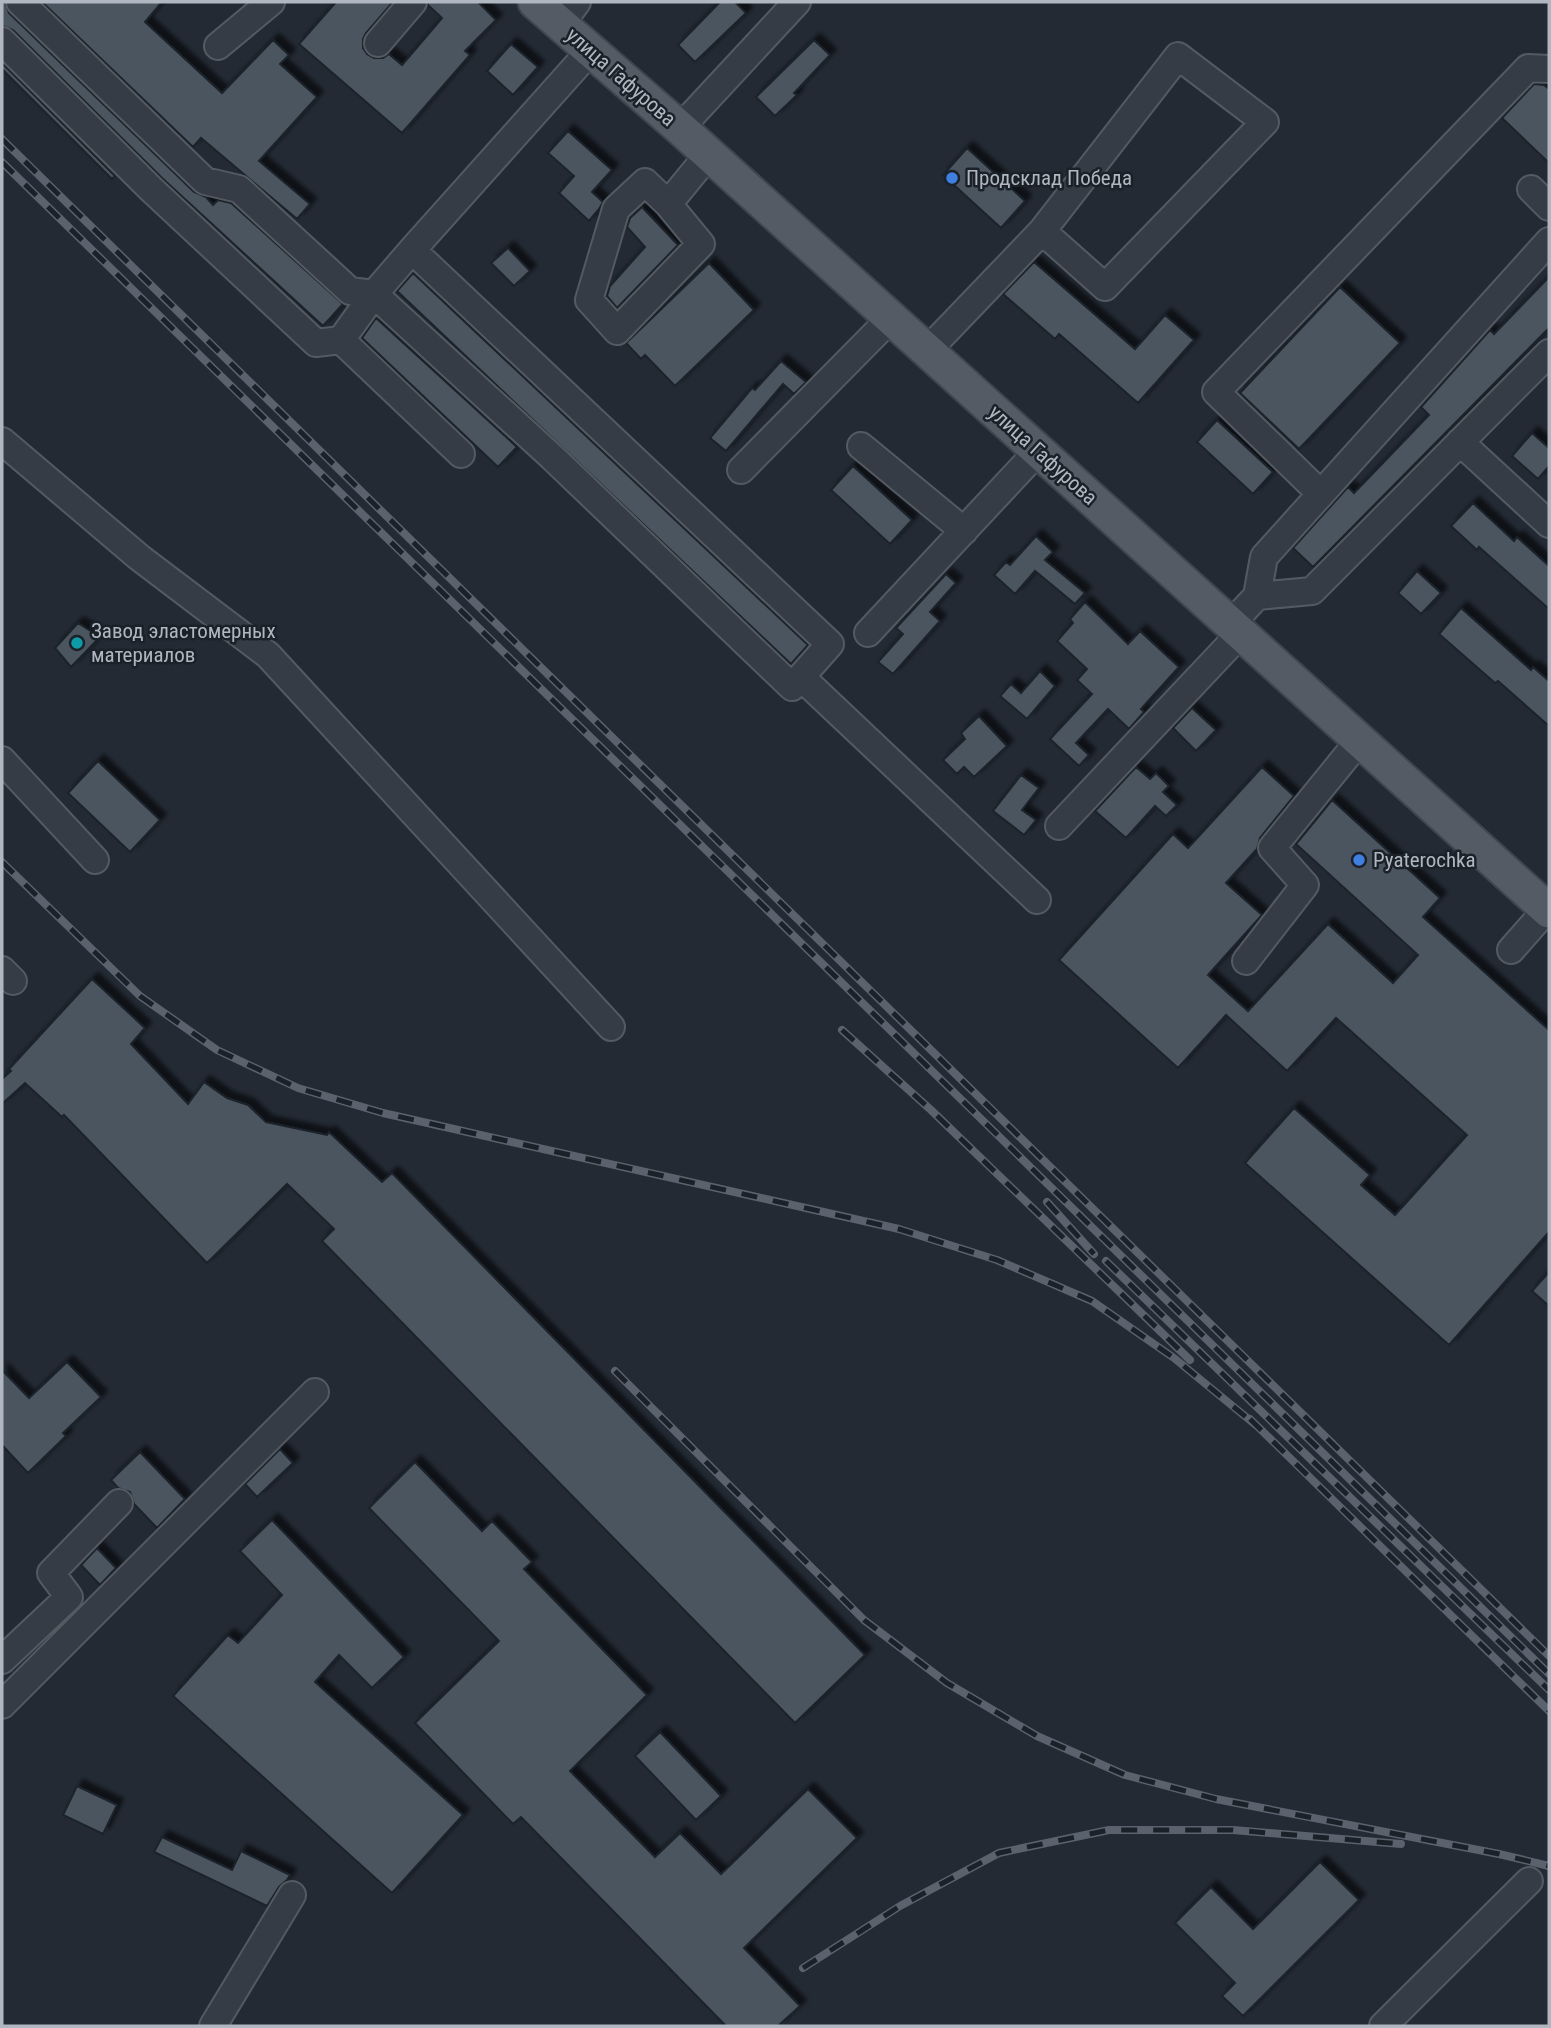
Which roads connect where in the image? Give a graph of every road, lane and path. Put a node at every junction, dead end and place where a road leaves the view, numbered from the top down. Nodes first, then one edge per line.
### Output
1 (20, 2) edge
2 (271, 2) edge
3 (413, 2) edge
4 (535, 2) edge
5 (797, 2) edge
6 (568, 13) edge
7 (2, 41) edge
8 (378, 43) dead end
9 (218, 46) dead end
10 (590, 51) junction
11 (1549, 69) edge
12 (680, 128) junction
13 (709, 154) junction
14 (668, 204) junction
15 (1042, 231) junction
16 (1549, 242) edge
17 (412, 250) junction
18 (374, 294) junction
19 (891, 318) junction
20 (341, 340) junction
21 (927, 351) junction
22 (1549, 353) edge
23 (2, 441) edge
24 (1460, 442) junction
25 (861, 446) dead end
26 (1038, 451) junction
27 (461, 454) dead end
28 (741, 470) dead end
29 (1321, 494) junction
30 (1549, 524) edge
31 (964, 531) junction
32 (1257, 596) junction
33 (1235, 629) junction
34 (868, 633) dead end
35 (802, 677) junction
36 (1359, 741) junction
37 (2, 760) edge
38 (1059, 827) dead end
39 (95, 860) dead end
40 (1037, 900) dead end
41 (1548, 910) edge
42 (1511, 950) dead end
43 (1246, 961) dead end
44 (611, 1027) dead end
45 (315, 1392) dead end
46 (118, 1503) dead end
47 (2, 1660) edge
48 (2, 1705) edge
49 (1529, 1881) dead end
50 (292, 1895) dead end
51 (213, 2026) edge
52 (1384, 2026) edge

1 - 18 street
2 - 9 street
3 - 8 street
4 - 6 main road, улица Гафурова
5 - 12 street
6 - 10 main road, улица Гафурова
7 - 20 street
10 - 12 main road, улица Гафурова
10 - 17 street
11 - 29 street
12 - 13 main road, улица Гафурова
13 - 14 street
13 - 19 main road, улица Гафурова
14 - 14 street
15 - 15 street
15 - 21 street
16 - 29 street
17 - 18 street
17 - 35 street
18 - 20 street
18 - 35 street
19 - 21 main road, улица Гафурова
19 - 28 street
20 - 27 street
21 - 26 main road, улица Гафурова
22 - 24 street
23 - 44 street
24 - 30 street
24 - 32 street
25 - 31 street
26 - 31 street
26 - 33 main road, улица Гафурова
29 - 32 street
31 - 34 street
32 - 33 street
33 - 36 main road, улица Гафурова
33 - 38 street
35 - 40 street
36 - 41 main road, улица Гафурова
36 - 43 street
37 - 39 street
41 - 42 street
45 - 48 street
46 - 47 street
49 - 52 street
50 - 51 street

